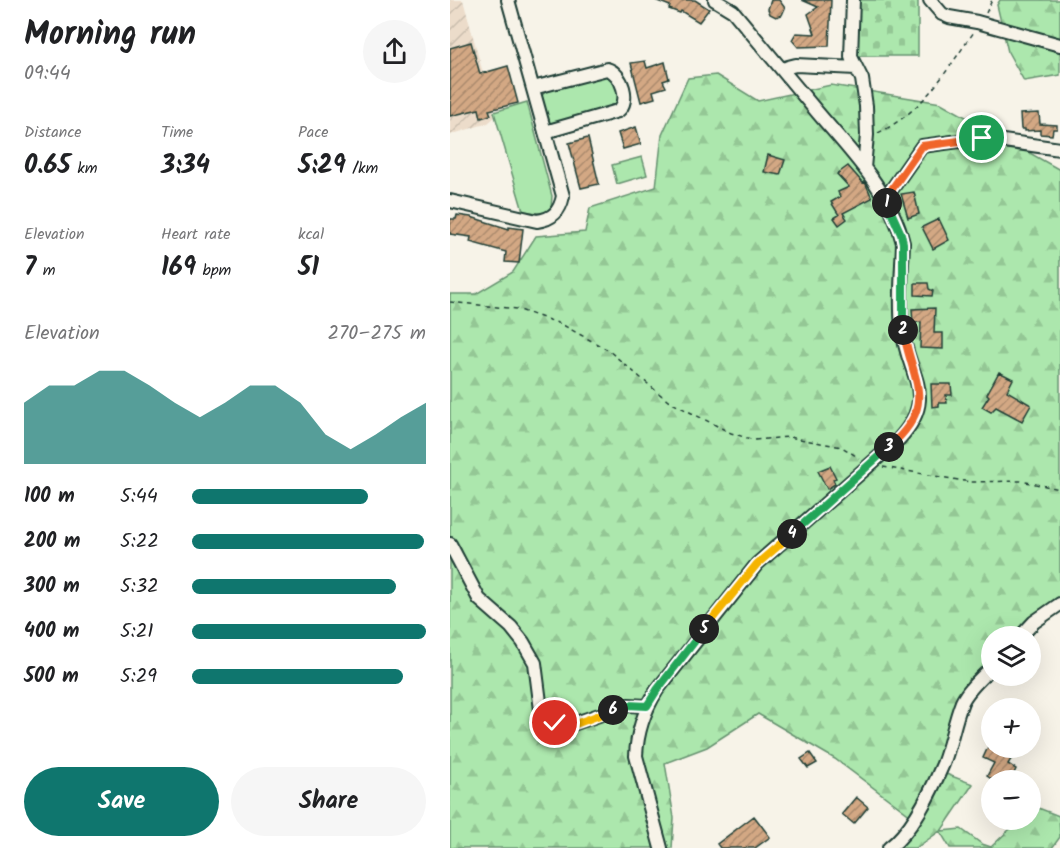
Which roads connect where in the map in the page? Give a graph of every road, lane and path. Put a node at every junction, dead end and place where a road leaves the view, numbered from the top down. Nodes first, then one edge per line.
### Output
1 (508, 0) edge
2 (716, 0) edge
3 (853, 0) edge
4 (930, 0) edge
5 (992, 0) edge
6 (980, 23) junction
7 (1060, 45) edge
8 (856, 68) junction
9 (783, 71) junction
10 (533, 88) junction
11 (545, 132) junction
12 (867, 135) junction
13 (1060, 149) edge
14 (864, 168) junction
15 (885, 199) junction
16 (450, 201) edge
17 (450, 302) edge
18 (871, 463) junction
19 (1060, 489) edge
20 (450, 544) edge
21 (1060, 604) edge
22 (1030, 626) edge
23 (981, 678) edge
24 (647, 706) junction
25 (660, 848) edge
26 (889, 848) edge

1 - 10 street
2 - 9 street
3 - 8 street
4 - 6 street
5 - 6 path
6 - 7 street
6 - 12 path
8 - 9 street
8 - 12 street
9 - 14 street
10 - 11 street
10 - 11 street
11 - 16 street
12 - 14 street
13 - 15 street
14 - 15 street
15 - 18 street
17 - 18 path
18 - 19 path
18 - 24 street
20 - 24 street
21 - 22 street
23 - 26 street
24 - 25 street

